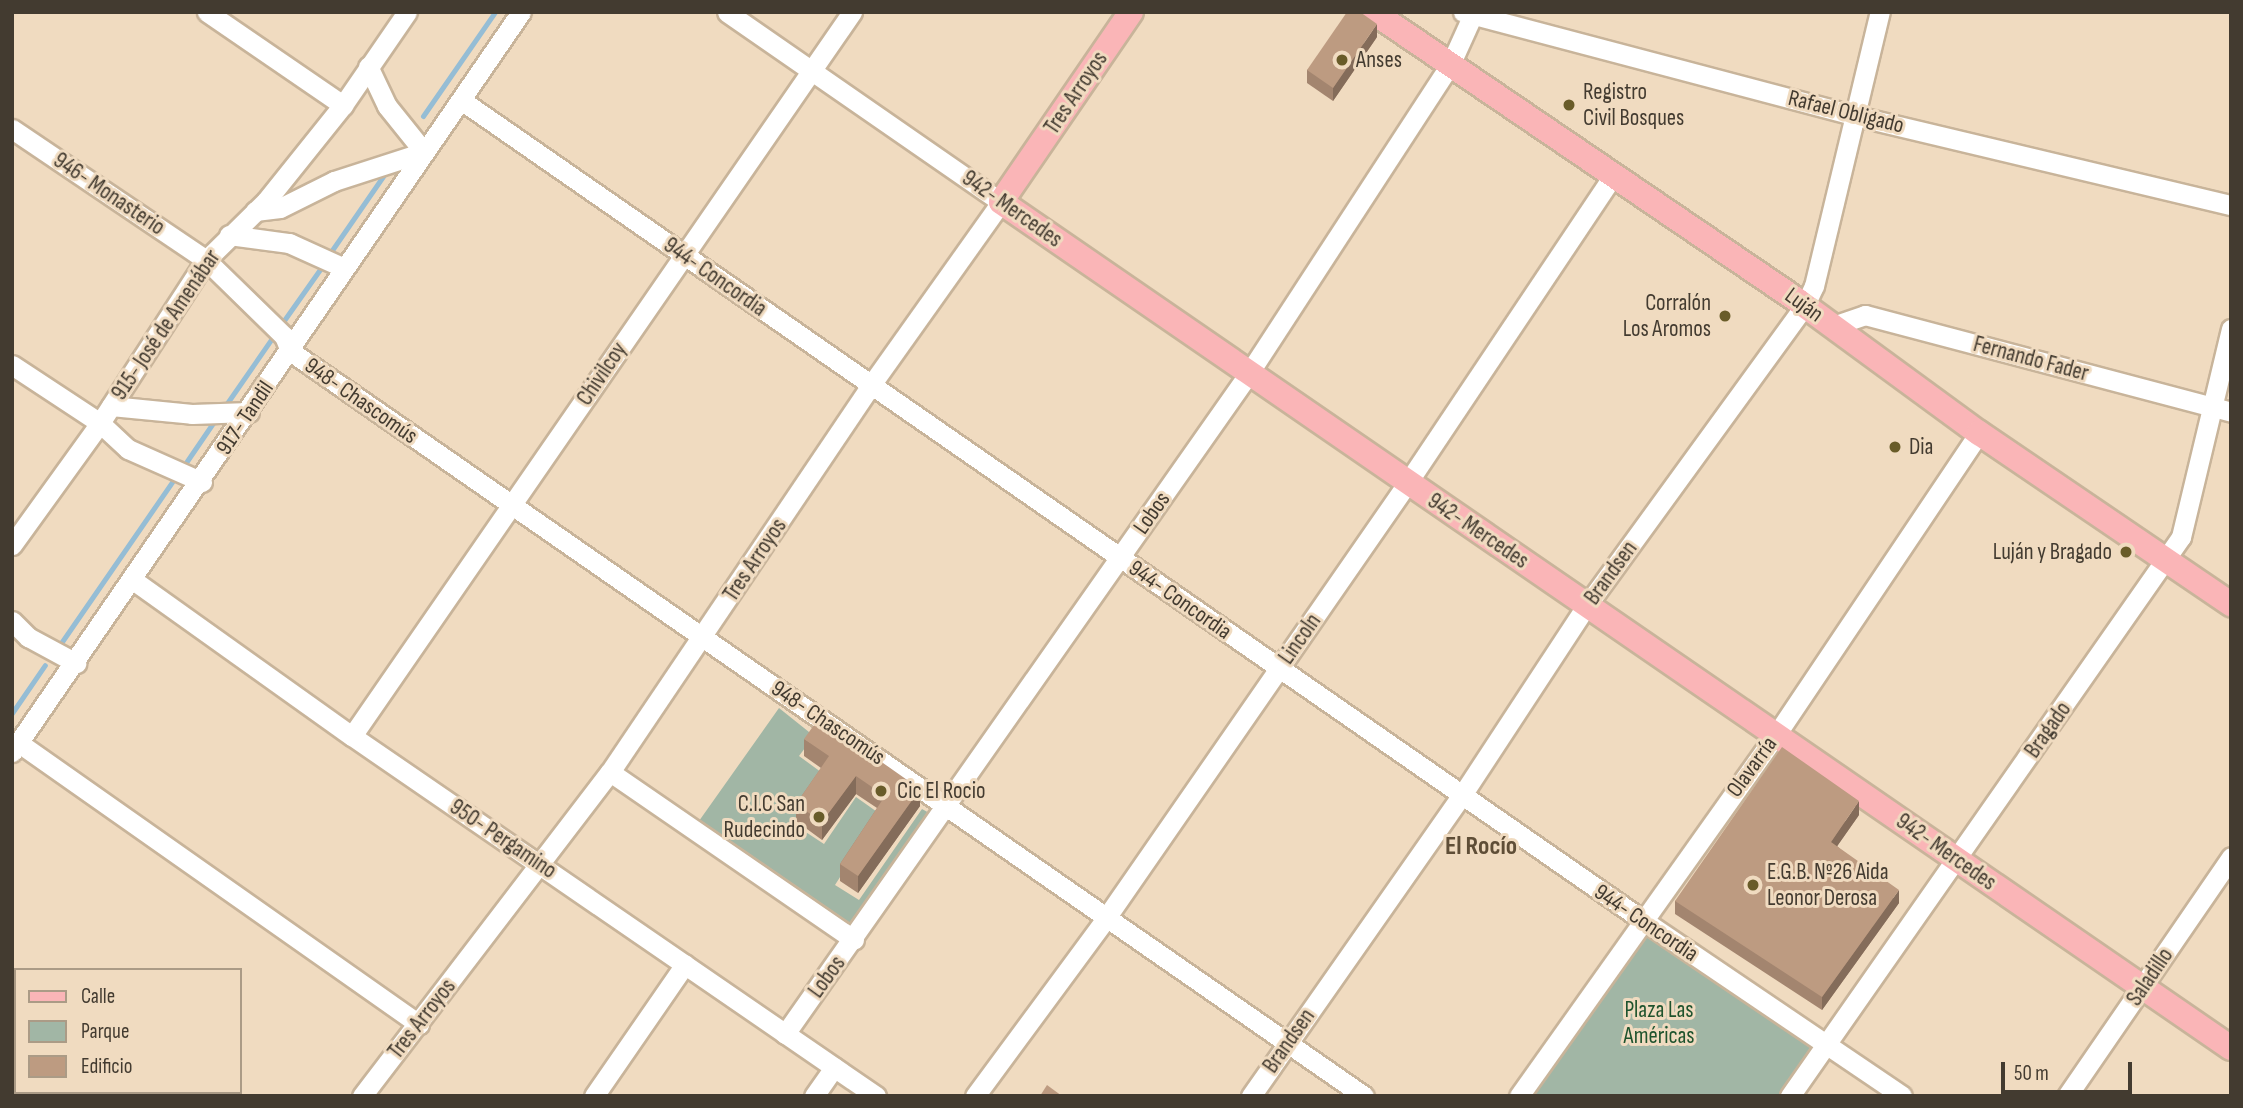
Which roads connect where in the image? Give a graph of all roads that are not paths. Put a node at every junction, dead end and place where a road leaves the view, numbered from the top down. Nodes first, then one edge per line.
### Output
1 (207, 12) edge
2 (407, 12) edge
3 (521, 12) edge
4 (727, 12) edge
5 (852, 12) edge
6 (1130, 12) edge
7 (1373, 12) edge
8 (1880, 12) edge
9 (1470, 13) edge
10 (1451, 63) junction
11 (368, 66) junction
12 (812, 71) junction
13 (461, 100) junction
14 (343, 105) junction
15 (1852, 115) junction
16 (12, 129) edge
17 (424, 152) junction
18 (1614, 174) junction
19 (1001, 202) junction
20 (2231, 205) edge
21 (255, 211) junction
22 (229, 235) junction
23 (682, 254) junction
24 (206, 260) junction
25 (331, 262) junction
26 (1805, 305) junction
27 (1833, 326) junction
28 (2231, 329) edge
29 (290, 351) junction
30 (12, 365) edge
31 (1249, 373) junction
32 (871, 385) junction
33 (111, 406) junction
34 (2221, 410) edge
35 (248, 412) junction
36 (100, 423) junction
37 (1979, 433) junction
38 (202, 482) junction
39 (1408, 482) junction
40 (512, 507) junction
41 (12, 545) edge
42 (1120, 558) junction
43 (2166, 560) junction
44 (133, 580) junction
45 (2231, 604) edge
46 (1587, 605) junction
47 (12, 621) edge
48 (703, 638) junction
49 (76, 663) junction
50 (1279, 668) junction
51 (1776, 735) junction
52 (352, 736) junction
53 (15, 748) edge
54 (610, 772) junction
55 (1462, 795) junction
56 (949, 805) junction
57 (2231, 856) edge
58 (1957, 860) junction
59 (541, 865) junction
60 (1106, 918) junction
61 (1641, 919) junction
62 (854, 940) junction
63 (685, 964) junction
64 (2143, 987) junction
65 (419, 1024) junction
66 (785, 1034) junction
67 (1288, 1043) junction
68 (1825, 1043) junction
69 (2231, 1048) edge
70 (834, 1067) junction
71 (362, 1096) edge
72 (594, 1096) edge
73 (814, 1096) edge
74 (876, 1096) edge
75 (975, 1096) edge
76 (1251, 1096) edge
77 (1364, 1096) edge
78 (1519, 1096) edge
79 (1790, 1096) edge
80 (1902, 1096) edge
81 (2067, 1096) edge

1 - 14 street
2 - 11 street, 915- José de Amenábar
3 - 13 street, 917- Tandil
4 - 12 street, 942- Mercedes
5 - 12 street, Chivilcoy
6 - 19 main road, Tres Arroyos
7 - 10 main road, Luján
8 - 15 street, Brandsen
9 - 10 street, Lobos
9 - 15 street, Rafael Obligado
10 - 18 main road, Luján
10 - 31 street, Lobos
11 - 14 street, 915- José de Amenábar
11 - 17 street
12 - 19 street, 942- Mercedes
12 - 23 street, Chivilcoy
13 - 17 street, 917- Tandil
13 - 23 street, 944- Concordia
14 - 21 street, 915- José de Amenábar
15 - 20 street, Rafael Obligado
15 - 26 street, Brandsen
16 - 24 street, 946- Monasterio
17 - 21 street
17 - 25 street, 917- Tandil
18 - 26 main road, Luján
18 - 39 street, Lincoln
19 - 31 main road, 942- Mercedes
19 - 32 street, Tres Arroyos
21 - 22 street, 915- José de Amenábar
22 - 24 street, 915- José de Amenábar
22 - 25 street
23 - 32 street, 944- Concordia
23 - 40 street, Chivilcoy
24 - 29 street, 946- Monasterio
24 - 33 street, 915- José de Amenábar
25 - 29 street, 917- Tandil
26 - 27 main road, Luján
26 - 46 street, Brandsen
27 - 34 street, Fernando Fader
27 - 37 main road, Luján
28 - 34 street, Bragado
29 - 35 street, 917- Tandil
29 - 40 street, 948- Chascomús
30 - 36 street
31 - 39 main road, 942- Mercedes
31 - 42 street, Lobos
32 - 42 street, 944- Concordia
32 - 48 street, Tres Arroyos
33 - 35 street
33 - 36 street, 915- José de Amenábar
34 - 43 street, Bragado
35 - 38 street, 917- Tandil
36 - 38 street
36 - 41 street, 915- José de Amenábar
37 - 43 main road, Luján
37 - 51 street, Olavarría
38 - 44 street, 917- Tandil
39 - 46 main road, 942- Mercedes
39 - 50 street, Lincoln
40 - 48 street, 948- Chascomús
40 - 52 street, Chivilcoy
42 - 50 street, 944- Concordia
42 - 56 street, Lobos
43 - 45 main road, Luján
43 - 58 street, Bragado
44 - 49 street, 917- Tandil
44 - 52 street, 950- Pergamino
46 - 51 main road, 942- Mercedes
46 - 55 street, Brandsen
47 - 49 street
48 - 54 street, Tres Arroyos
48 - 56 street, 948- Chascomús
49 - 53 street, 917- Tandil
50 - 55 street, 944- Concordia
50 - 60 street, Lincoln
51 - 58 main road, 942- Mercedes
51 - 61 street, Olavarría
52 - 59 street, 950- Pergamino
53 - 65 street
54 - 59 street, Tres Arroyos
54 - 62 street
55 - 61 street, 944- Concordia
55 - 67 street, Brandsen
56 - 60 street, 948- Chascomús
56 - 62 street, Lobos
57 - 64 street, Saladillo
58 - 64 main road, 942- Mercedes
58 - 68 street, Bragado
59 - 63 street, 950- Pergamino
59 - 65 street, Tres Arroyos
60 - 67 street, 948- Chascomús
60 - 75 street, Lincoln
61 - 68 street, 944- Concordia
61 - 78 street, Olavarría
62 - 66 street, Lobos
63 - 66 street, 950- Pergamino
63 - 72 street
64 - 69 main road, 942- Mercedes
64 - 81 street, Saladillo
65 - 71 street, Tres Arroyos
66 - 70 street, 950- Pergamino
67 - 76 street, Brandsen
67 - 77 street, 948- Chascomús
68 - 79 street, Bragado
68 - 80 street, 944- Concordia
70 - 73 street
70 - 74 street, 950- Pergamino

